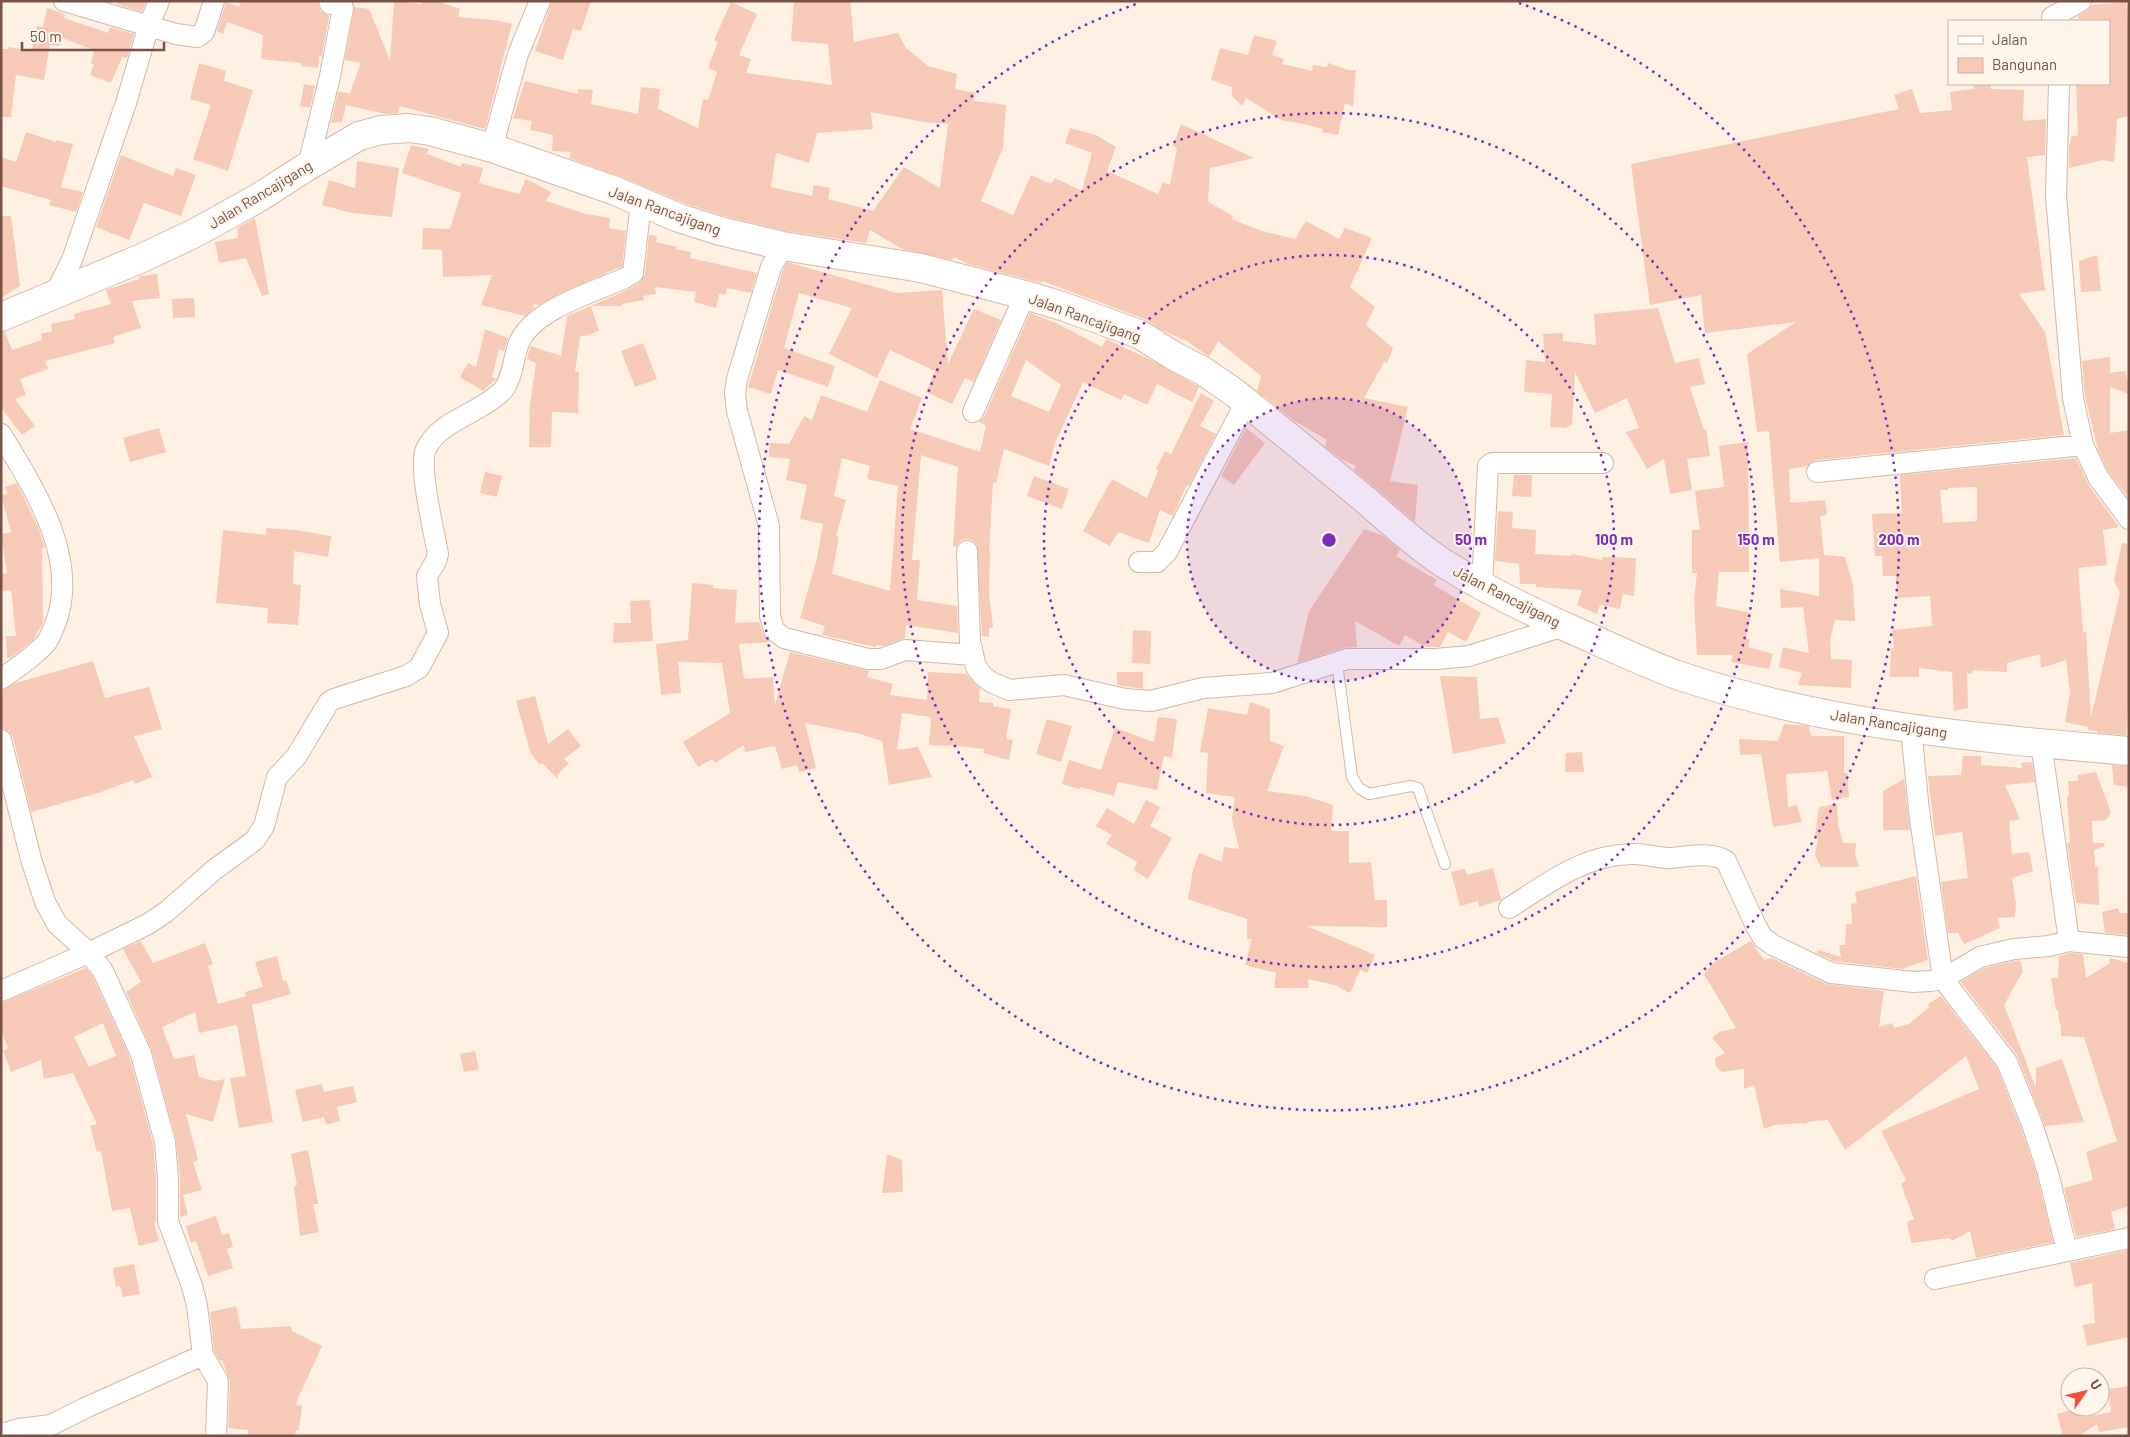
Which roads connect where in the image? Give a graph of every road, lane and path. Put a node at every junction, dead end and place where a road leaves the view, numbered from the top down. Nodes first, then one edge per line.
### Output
1 (64, 1) edge
2 (159, 1) edge
3 (214, 1) edge
4 (328, 1) edge
5 (540, 1) edge
6 (2081, 1) edge
7 (2048, 12) edge
8 (149, 25) junction
9 (2059, 85) edge
10 (492, 148) junction
11 (308, 166) junction
12 (641, 202) junction
13 (783, 246) junction
14 (55, 294) junction
15 (1025, 295) junction
16 (1, 317) edge
17 (1246, 402) junction
18 (973, 412) dead end
19 (1, 434) edge
20 (2084, 445) junction
21 (1603, 463) dead end
22 (1816, 472) dead end
23 (2129, 519) edge
24 (967, 551) dead end
25 (1139, 562) dead end
26 (1482, 587) junction
27 (1564, 626) junction
28 (973, 655) junction
29 (1337, 662) junction
30 (1, 679) edge
31 (1911, 728) junction
32 (1, 740) edge
33 (2041, 743) junction
34 (2129, 751) edge
35 (1445, 864) dead end
36 (1509, 908) dead end
37 (2069, 941) junction
38 (2129, 947) edge
39 (89, 953) junction
40 (1943, 979) junction
41 (1, 991) edge
42 (2129, 1238) edge
43 (2067, 1251) junction
44 (1935, 1279) dead end
45 (203, 1355) junction
46 (1, 1434) edge
47 (216, 1436) edge

1 - 8 street
2 - 8 street
3 - 8 street
4 - 11 street
5 - 10 street
6 - 7 street
8 - 14 street
9 - 20 street
10 - 11 main road, Jalan Rancajigang
10 - 12 main road, Jalan Rancajigang
11 - 14 main road, Jalan Rancajigang
12 - 13 main road, Jalan Rancajigang
12 - 39 street
13 - 15 main road, Jalan Rancajigang
13 - 28 street
14 - 16 main road, Jalan Rancajigang
15 - 17 main road, Jalan Rancajigang
15 - 18 street
17 - 25 street
17 - 26 main road, Jalan Rancajigang
19 - 30 street
20 - 22 street
20 - 23 street
21 - 26 street
24 - 28 street
26 - 27 main road, Jalan Rancajigang
27 - 29 street
27 - 31 main road, Jalan Rancajigang
28 - 29 street
29 - 35 lane
31 - 33 main road, Jalan Rancajigang
31 - 40 street
32 - 39 street
33 - 34 main road, Jalan Rancajigang
33 - 37 street
36 - 40 street
37 - 38 street
37 - 40 street
39 - 41 street
39 - 45 street
40 - 43 street
42 - 43 street
43 - 44 street
45 - 46 street
45 - 47 street

